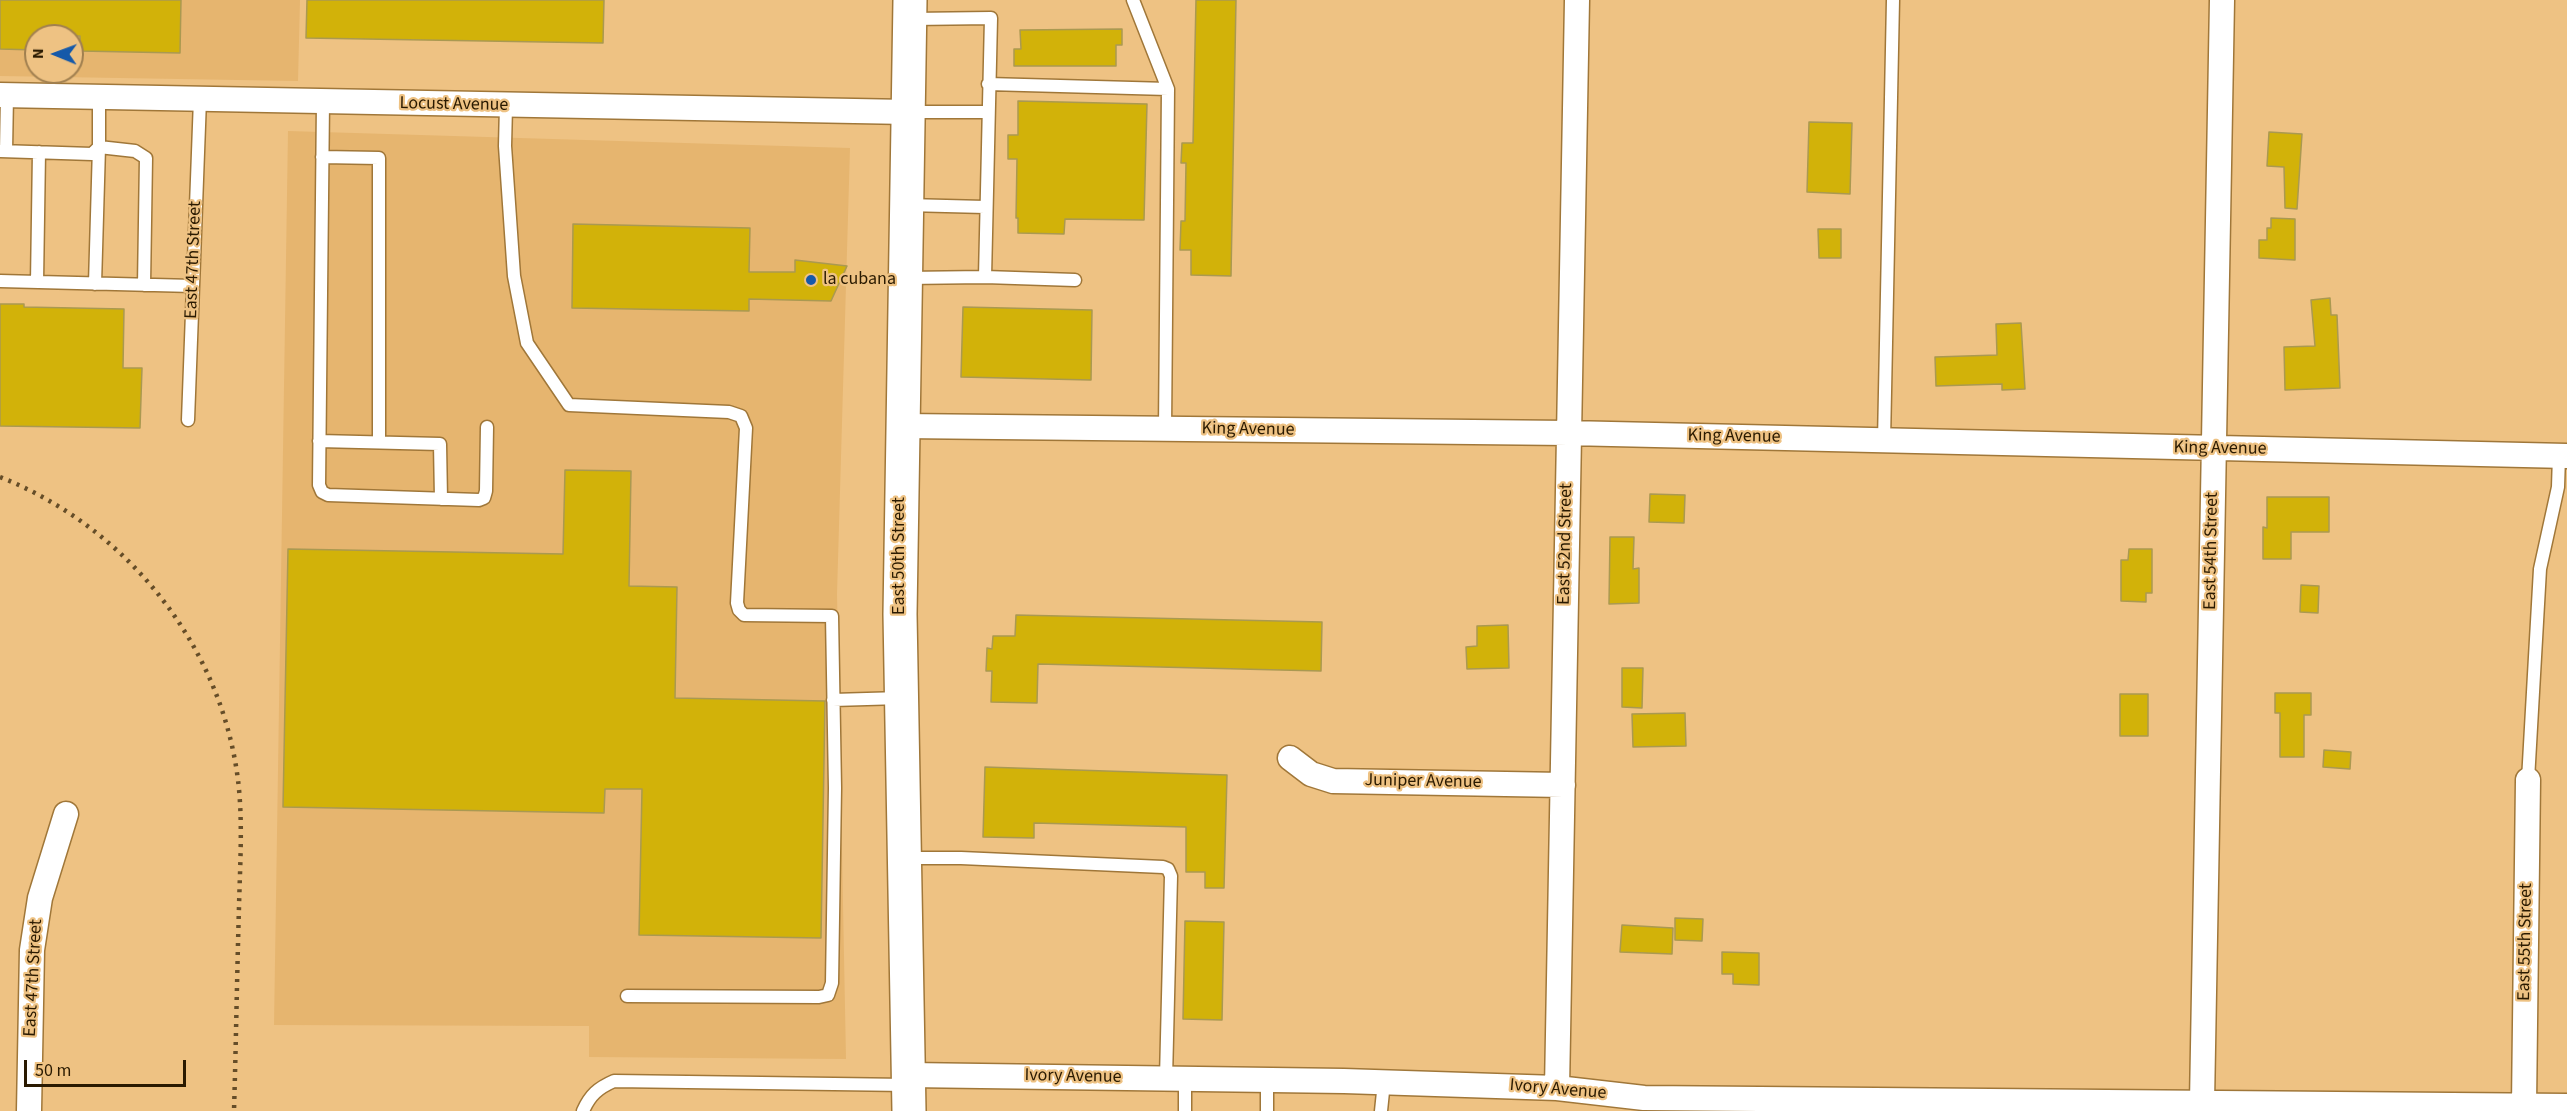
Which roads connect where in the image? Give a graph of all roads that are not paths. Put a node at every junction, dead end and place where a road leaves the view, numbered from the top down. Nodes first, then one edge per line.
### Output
1 (1133, 0) edge
2 (1576, 0) edge
3 (1893, 0) edge
4 (2222, 0) edge
5 (910, 9) edge
6 (988, 84) junction
7 (1168, 89) junction
8 (4, 95) edge
9 (99, 97) junction
10 (200, 99) junction
11 (323, 102) junction
12 (506, 106) junction
13 (908, 112) junction
14 (987, 112) junction
15 (99, 147) junction
16 (3, 151) edge
17 (39, 152) junction
18 (322, 158) junction
19 (906, 206) junction
20 (985, 207) junction
21 (985, 277) junction
22 (904, 278) junction
23 (1076, 280) dead end
24 (0, 281) edge
25 (37, 282) junction
26 (95, 284) junction
27 (144, 285) junction
28 (193, 286) junction
29 (188, 420) dead end
30 (902, 426) junction
31 (487, 427) dead end
32 (1165, 429) junction
33 (1568, 433) junction
34 (319, 441) junction
35 (1884, 441) junction
36 (379, 442) junction
37 (2214, 448) junction
38 (2563, 456) edge
39 (441, 499) junction
40 (902, 698) junction
41 (833, 700) junction
42 (1290, 758) dead end
43 (2528, 780) joint
44 (1563, 786) junction
45 (66, 814) dead end
46 (905, 858) junction
47 (627, 996) dead end
48 (1175, 1078) junction
49 (1267, 1079) junction
50 (1384, 1082) junction
51 (1557, 1088) junction
52 (909, 1090) edge
53 (2202, 1102) junction
54 (2524, 1104) junction
55 (2567, 1106) edge
56 (29, 1111) edge
57 (583, 1111) edge
58 (1185, 1111) edge
59 (1267, 1111) edge
60 (1381, 1111) edge

1 - 7 lane
2 - 33 street, East 52nd Street
3 - 35 lane
4 - 37 street, East 54th Street
5 - 6 lane
5 - 13 main road, East 50th Street
6 - 7 lane
6 - 14 lane
7 - 32 lane
8 - 9 street, Locust Avenue
8 - 16 lane
9 - 10 street, Locust Avenue
9 - 15 lane
10 - 11 street, Locust Avenue
10 - 28 lane, East 47th Street
11 - 12 street, Locust Avenue
11 - 18 lane
12 - 13 street, Locust Avenue
12 - 41 lane
13 - 14 lane
13 - 19 main road, East 50th Street
14 - 20 lane
15 - 17 lane
15 - 26 lane
15 - 27 lane
16 - 17 lane
17 - 25 lane
18 - 34 lane
18 - 36 lane
19 - 20 lane
19 - 22 main road, East 50th Street
20 - 21 lane
21 - 22 lane
21 - 23 lane
22 - 30 main road, East 50th Street
24 - 25 lane
25 - 26 lane
26 - 27 lane
27 - 28 lane
28 - 29 lane, East 47th Street
30 - 32 street, King Avenue
30 - 40 main road, East 50th Street
31 - 39 lane
32 - 33 street, King Avenue
33 - 35 street, King Avenue
33 - 44 street, East 52nd Street
34 - 36 lane
34 - 39 lane
35 - 37 street, King Avenue
36 - 39 lane
37 - 38 street, King Avenue
37 - 53 street, East 54th Street
38 - 43 lane
40 - 41 lane
40 - 46 main road, East 50th Street
41 - 47 lane
42 - 44 street, Juniper Avenue
43 - 54 street, East 55th Street
44 - 51 street, East 52nd Street
45 - 56 street, East 47th Street
46 - 48 lane
46 - 52 main road, East 50th Street
48 - 49 street, Ivory Avenue
48 - 52 street, Ivory Avenue
48 - 58 lane
49 - 50 street, Ivory Avenue
49 - 59 lane
50 - 51 street, Ivory Avenue
50 - 60 lane
51 - 53 street, Ivory Avenue
52 - 57 lane
53 - 54 street, Ivory Avenue
54 - 55 street, Ivory Avenue

